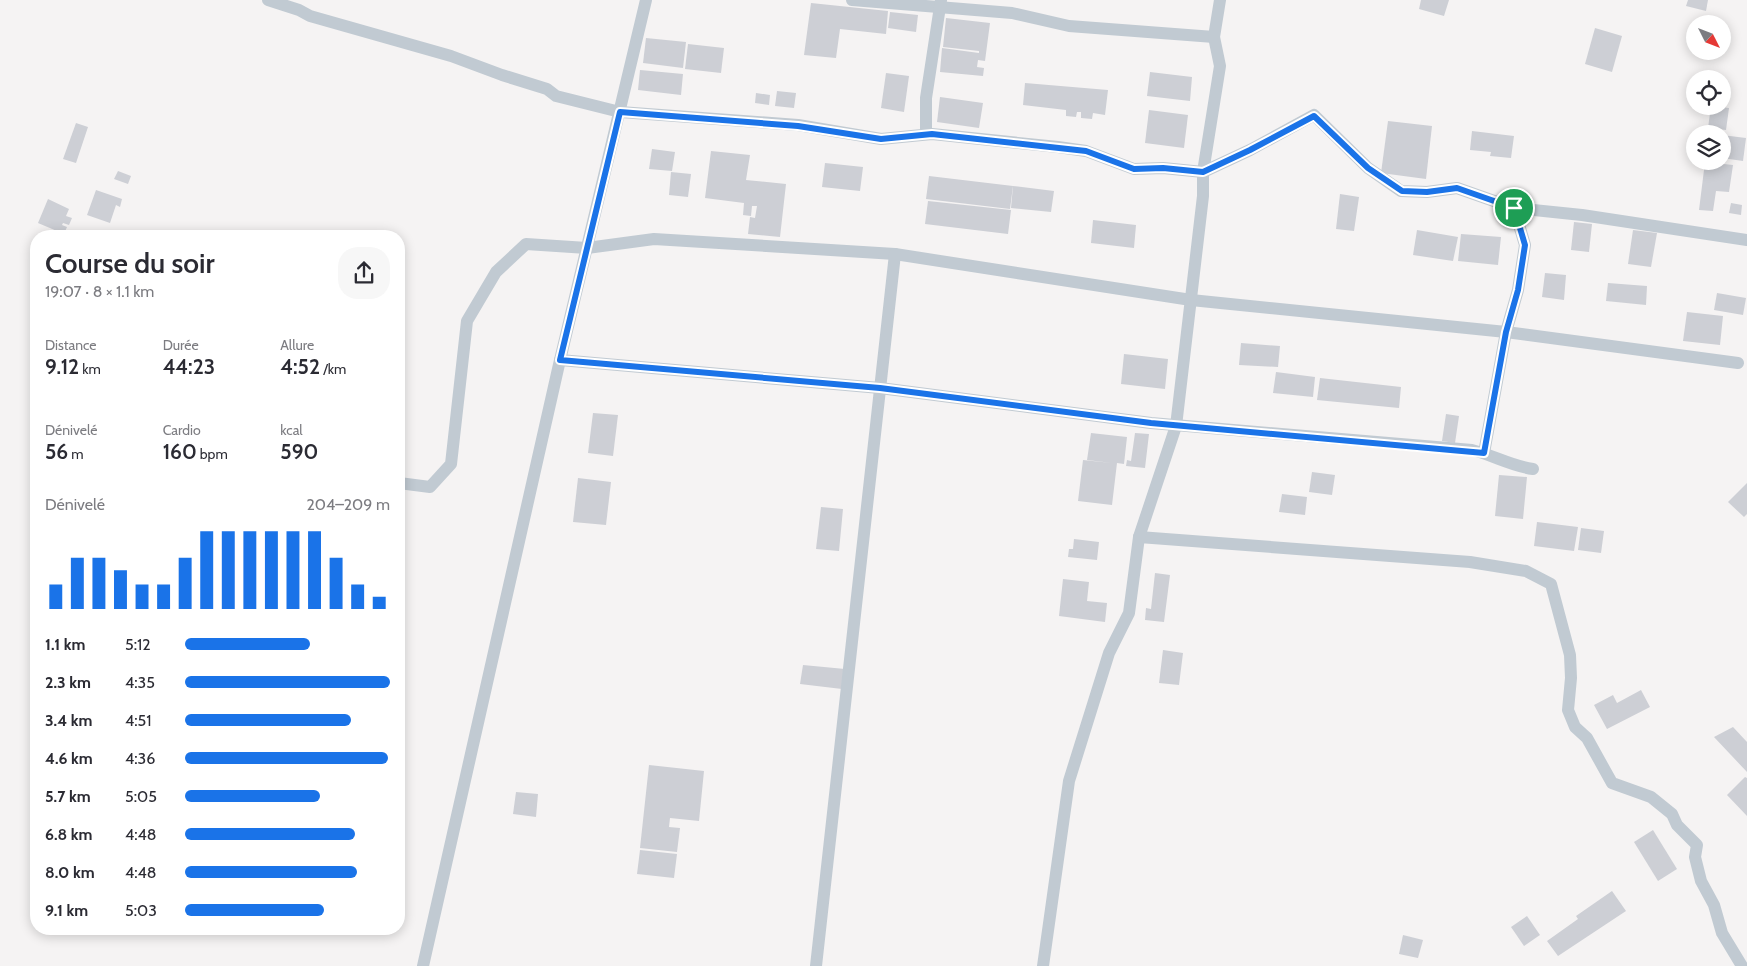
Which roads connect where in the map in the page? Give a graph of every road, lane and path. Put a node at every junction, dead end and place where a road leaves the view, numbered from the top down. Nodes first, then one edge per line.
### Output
1 (268, 0) edge
2 (646, 0) edge
3 (852, 0) edge
4 (1220, 0) edge
5 (940, 3) edge
6 (1214, 37) junction
7 (620, 112) junction
8 (926, 134) junction
9 (1203, 172) junction
10 (1514, 208) junction
11 (1747, 240) edge
12 (587, 248) junction
13 (895, 254) junction
14 (1191, 300) junction
15 (1506, 332) junction
16 (560, 360) junction
17 (1738, 363) dead end
18 (880, 388) junction
19 (1176, 426) junction
20 (1484, 453) junction
21 (1533, 469) dead end
22 (405, 484) edge
23 (1138, 537) junction
24 (423, 966) edge
25 (816, 966) edge
26 (1043, 966) edge
27 (1742, 966) edge

1 - 7 street
2 - 7 street
3 - 5 street
4 - 6 street
5 - 6 street
5 - 8 street
6 - 9 street
7 - 8 street
7 - 12 street
8 - 9 street
9 - 10 street
9 - 14 street
10 - 11 street
10 - 15 street
12 - 13 street
12 - 16 street
12 - 22 street
13 - 14 street
13 - 18 street
14 - 15 street
14 - 19 street
15 - 17 street
15 - 20 street
16 - 18 street
16 - 24 street
18 - 19 street
18 - 25 street
19 - 20 street
19 - 23 street
20 - 21 street
23 - 26 street
23 - 27 street

